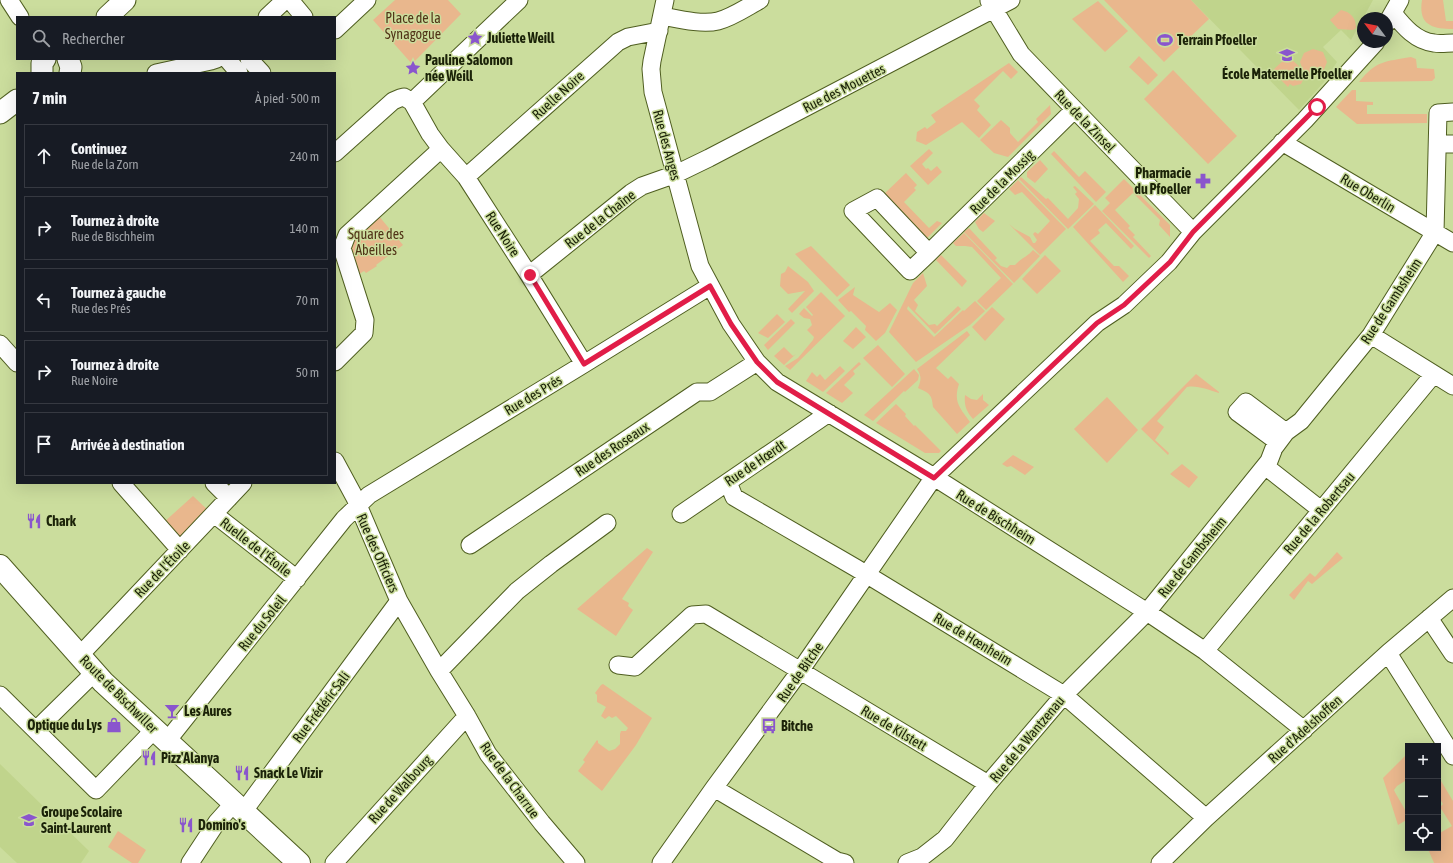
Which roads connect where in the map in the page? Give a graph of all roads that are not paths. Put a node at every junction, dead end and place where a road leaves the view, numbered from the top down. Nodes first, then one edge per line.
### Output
1 (9, 0) edge
2 (124, 0) edge
3 (285, 0) edge
4 (290, 0) edge
5 (367, 0) edge
6 (519, 0) edge
7 (665, 0) edge
8 (760, 0) edge
9 (1011, 0) edge
10 (991, 5) edge
11 (1393, 12) edge
12 (19, 16) edge
13 (108, 16) edge
14 (267, 16) edge
15 (303, 16) edge
16 (660, 24) junction
17 (336, 29) edge
18 (1453, 43) edge
19 (1371, 48) edge
20 (44, 60) edge
21 (68, 60) edge
22 (214, 60) edge
23 (228, 60) edge
24 (250, 60) edge
25 (42, 72) edge
26 (70, 72) edge
27 (161, 72) edge
28 (238, 72) edge
29 (261, 72) edge
30 (408, 100) junction
31 (16, 101) edge
32 (1074, 110) junction
33 (1453, 112) edge
34 (0, 113) edge
35 (1282, 142) junction
36 (1445, 144) edge
37 (441, 149) junction
38 (336, 151) edge
39 (676, 174) junction
40 (466, 177) junction
41 (1193, 232) junction
42 (1435, 232) junction
43 (1453, 243) edge
44 (929, 253) dead end
45 (530, 275) junction
46 (710, 286) junction
47 (1371, 335) junction
48 (0, 344) edge
49 (336, 361) edge
50 (16, 362) edge
51 (757, 362) junction
52 (584, 364) junction
53 (1433, 375) junction
54 (1453, 386) edge
55 (829, 413) junction
56 (336, 463) edge
57 (1265, 466) junction
58 (934, 478) junction
59 (728, 482) junction
60 (122, 484) edge
61 (215, 484) edge
62 (242, 484) edge
63 (229, 498) junction
64 (358, 506) junction
65 (1321, 510) junction
66 (214, 514) junction
67 (681, 514) dead end
68 (607, 523) dead end
69 (470, 545) dead end
70 (180, 550) junction
71 (0, 566) edge
72 (867, 575) junction
73 (297, 579) junction
74 (1453, 598) edge
75 (399, 601) junction
76 (1147, 612) junction
77 (1429, 618) junction
78 (423, 643) joint
79 (1204, 651) junction
80 (1388, 653) junction
81 (1453, 654) edge
82 (80, 655) junction
83 (618, 665) dead end
84 (439, 671) junction
85 (95, 672) junction
86 (800, 672) junction
87 (1064, 694) junction
88 (0, 695) edge
89 (467, 716) junction
90 (36, 730) junction
91 (1304, 730) junction
92 (161, 736) junction
93 (1453, 756) edge
94 (988, 784) junction
95 (714, 788) junction
96 (238, 808) junction
97 (1206, 818) junction
98 (190, 863) edge
99 (299, 863) edge
100 (334, 863) edge
101 (576, 863) edge
102 (661, 863) edge
103 (845, 863) edge
104 (907, 863) edge
105 (1160, 863) edge

1 - 12 street
2 - 13 street
3 - 14 street
4 - 15 street
5 - 17 street
6 - 30 street
7 - 16 street, Rue des Anges
8 - 16 street, Ruelle Noire
9 - 10 street, Rue des Mouettes
10 - 32 street, Rue de la Zinsel
10 - 39 street, Rue des Mouettes
11 - 18 street
16 - 39 street, Rue des Anges
16 - 40 street, Ruelle Noire
19 - 35 street, Rue de Bitche
20 - 25 street
21 - 26 street
22 - 27 street
23 - 28 street
24 - 29 street
30 - 37 street, Rue Noire
30 - 38 street
31 - 34 street
32 - 41 street, Rue de la Zinsel
32 - 44 street, Rue de la Mossig
33 - 36 street, Rue de Gambsheim
35 - 41 street, Rue de Bitche
35 - 42 street, Rue Oberlin
36 - 42 street, Rue de Gambsheim
37 - 40 street, Rue Noire
37 - 49 street
39 - 45 street, Rue de la Chaîne
39 - 46 street, Rue des Anges
40 - 45 street, Rue Noire
41 - 58 street, Rue de Bitche
42 - 43 street, Rue Oberlin
42 - 47 street, Rue de Gambsheim
45 - 52 street, Rue Noire
46 - 51 street, Rue de Bischheim
46 - 52 street, Rue des Prés
47 - 53 street
47 - 57 street, Rue de Gambsheim
48 - 50 street
51 - 55 street, Rue de Bischheim
51 - 69 street, Rue des Roseaux
52 - 64 street, Rue des Prés
53 - 54 street
53 - 65 street, Rue de la Robertsau
55 - 58 street, Rue de Bischheim
55 - 59 street, Rue de Hœrdt
56 - 64 street, Rue des Officiers
57 - 65 street
57 - 76 street, Rue de Gambsheim
58 - 72 street, Rue de Bitche
58 - 76 street, Rue de Bischheim
59 - 67 street, Rue de Hœrdt
59 - 72 street, Rue de Hœnheim
60 - 70 street
61 - 63 street
62 - 63 street, Rue de l'Étoile
63 - 66 street, Rue de l'Étoile
64 - 73 street, Rue du Soleil
64 - 75 street, Rue des Officiers
65 - 79 street, Rue de la Robertsau
66 - 70 street, Rue de l'Étoile
66 - 73 street, Ruelle de l'Étoile
68 - 84 street
70 - 82 street, Rue de l'Étoile
71 - 82 main road, Route de Bischwiller
72 - 86 street, Rue de Bitche
72 - 87 street, Rue de Hœnheim
73 - 92 street, Rue du Soleil
74 - 77 street, Rue d'Adelshoffen
75 - 78 street, Rue des Officiers
75 - 96 street, Rue Frédéric Sali
76 - 79 street, Rue de Bischheim
76 - 87 street, Rue de la Wantzenau
77 - 80 street, Rue d'Adelshoffen
77 - 81 street
78 - 84 street, Rue de la Charrue
79 - 91 street, Rue de Bischheim
80 - 91 street, Rue d'Adelshoffen
80 - 93 street
82 - 85 main road, Route de Bischwiller
83 - 86 street, Rue de Kilstett
84 - 89 street, Rue de la Charrue
85 - 90 street
85 - 92 main road, Route de Bischwiller
86 - 94 street, Rue de Kilstett
86 - 95 street, Rue de Bitche
87 - 94 street, Rue de la Wantzenau
87 - 97 street, Rue de Hœnheim
88 - 90 street
89 - 100 street, Rue de Walbourg
89 - 101 street, Rue de la Charrue
90 - 92 street, Rue du Soleil
91 - 97 street, Rue d'Adelshoffen
92 - 96 main road, Route de Bischwiller
94 - 104 street, Rue de la Wantzenau
95 - 102 street, Rue de Bitche
95 - 103 street
96 - 98 street, Rue Frédéric Sali
96 - 99 main road, Route de Bischwiller
97 - 105 street, Rue d'Adelshoffen

